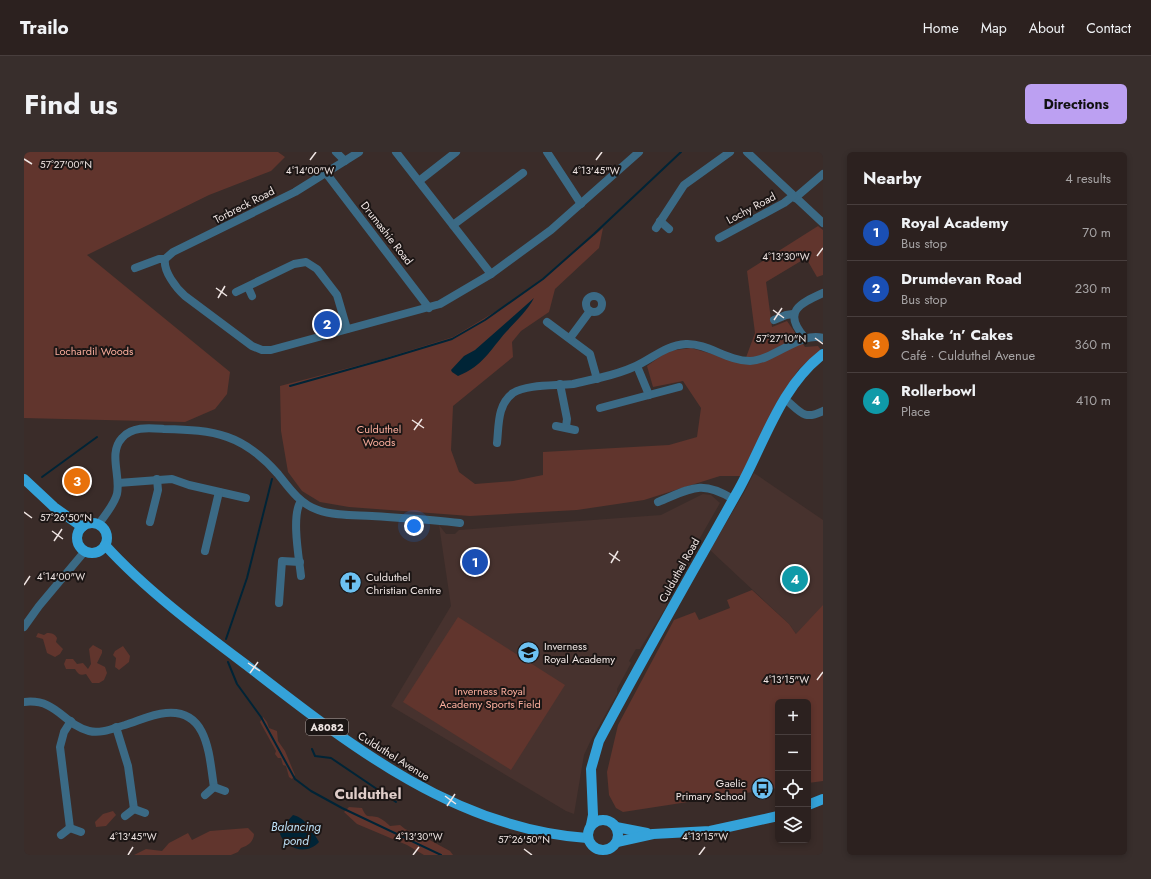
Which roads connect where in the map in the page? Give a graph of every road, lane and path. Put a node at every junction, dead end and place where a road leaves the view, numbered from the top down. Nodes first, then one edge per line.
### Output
1 (336, 152) edge
2 (359, 152) edge
3 (396, 152) edge
4 (456, 152) edge
5 (547, 152) edge
6 (639, 152) edge
7 (730, 152) edge
8 (747, 152) edge
9 (344, 161) junction
10 (326, 173) junction
11 (523, 173) dead end
12 (823, 174) edge
13 (419, 181) junction
14 (794, 197) junction
15 (581, 204) junction
16 (823, 223) edge
17 (453, 225) junction
18 (669, 229) dead end
19 (724, 239) dead end
20 (165, 259) junction
21 (135, 268) dead end
22 (491, 274) junction
23 (248, 287) junction
24 (236, 292) dead end
25 (823, 293) edge
26 (252, 296) dead end
27 (429, 308) junction
28 (590, 310) dead end
29 (793, 314) junction
30 (774, 320) dead end
31 (547, 322) dead end
32 (347, 329) junction
33 (570, 338) junction
34 (805, 338) junction
35 (823, 338) edge
36 (823, 354) edge
37 (637, 366) junction
38 (597, 379) junction
39 (560, 384) junction
40 (679, 387) dead end
41 (649, 395) junction
42 (785, 399) junction
43 (600, 408) dead end
44 (823, 411) edge
45 (556, 426) dead end
46 (566, 427) junction
47 (575, 430) dead end
48 (497, 443) dead end
49 (24, 479) edge
50 (157, 479) junction
51 (118, 483) junction
52 (219, 492) junction
53 (246, 498) dead end
54 (733, 499) junction
55 (301, 501) junction
56 (658, 502) dead end
57 (150, 522) dead end
58 (460, 523) dead end
59 (98, 525) junction
60 (82, 527) junction
61 (105, 545) junction
62 (85, 551) junction
63 (205, 551) dead end
64 (300, 562) junction
65 (301, 576) dead end
66 (279, 603) dead end
67 (24, 627) edge
68 (24, 702) edge
69 (71, 721) junction
70 (116, 727) junction
71 (214, 787) junction
72 (225, 791) dead end
73 (205, 795) dead end
74 (823, 799) edge
75 (811, 804) edge
76 (134, 809) junction
77 (593, 810) junction
78 (145, 813) dead end
79 (125, 816) dead end
80 (775, 817) edge
81 (605, 819) junction
82 (591, 824) junction
83 (616, 827) junction
84 (70, 828) junction
85 (81, 832) dead end
86 (653, 834) junction
87 (61, 835) dead end
88 (587, 838) junction
89 (617, 842) junction
90 (607, 852) edge

1 - 9 street
2 - 9 street, Torbreck Road
3 - 13 street
4 - 13 street
5 - 15 street
6 - 15 street
7 - 18 street
8 - 14 street
9 - 10 street, Torbreck Road
10 - 20 street, Torbreck Road
10 - 27 street, Drumashie Road
11 - 17 street
12 - 14 street, Lochy Road
13 - 17 street
14 - 16 street
14 - 19 street, Lochy Road
15 - 22 street
17 - 22 street
20 - 21 street, Torbreck Road
20 - 32 street
22 - 27 street
23 - 24 street
23 - 26 street
23 - 32 street
25 - 29 street
27 - 32 street
28 - 33 street
29 - 30 street
29 - 34 street
31 - 33 street
33 - 38 street
34 - 35 street
34 - 37 street
36 - 42 main road, Culduthel Road
37 - 38 street
37 - 41 street
38 - 39 street
39 - 46 street
39 - 48 street
40 - 41 street
41 - 43 street
42 - 44 street
42 - 54 main road, Culduthel Road
45 - 46 street
46 - 47 street
49 - 60 main road
50 - 51 street
50 - 52 street
50 - 57 street
51 - 55 street
51 - 59 street
52 - 53 street
52 - 63 street
54 - 56 street
54 - 77 main road, Culduthel Road
55 - 58 street
55 - 64 street
59 - 60 main road
59 - 61 main road, Culduthel Avenue / A8082
60 - 62 main road
61 - 62 main road
61 - 88 main road, Culduthel Avenue / A8082
62 - 67 street
64 - 65 street
64 - 66 street
68 - 69 street
69 - 70 street
69 - 84 street
70 - 71 street
70 - 76 street
71 - 72 street
71 - 73 street
74 - 75 main road
76 - 78 street
76 - 79 street
77 - 81 main road
77 - 82 main road, Culduthel Road
80 - 86 main road
81 - 82 main road
81 - 83 main road
82 - 88 main road
83 - 86 main road
83 - 89 main road
84 - 85 street
84 - 87 street
86 - 89 main road
88 - 90 main road
89 - 90 main road

